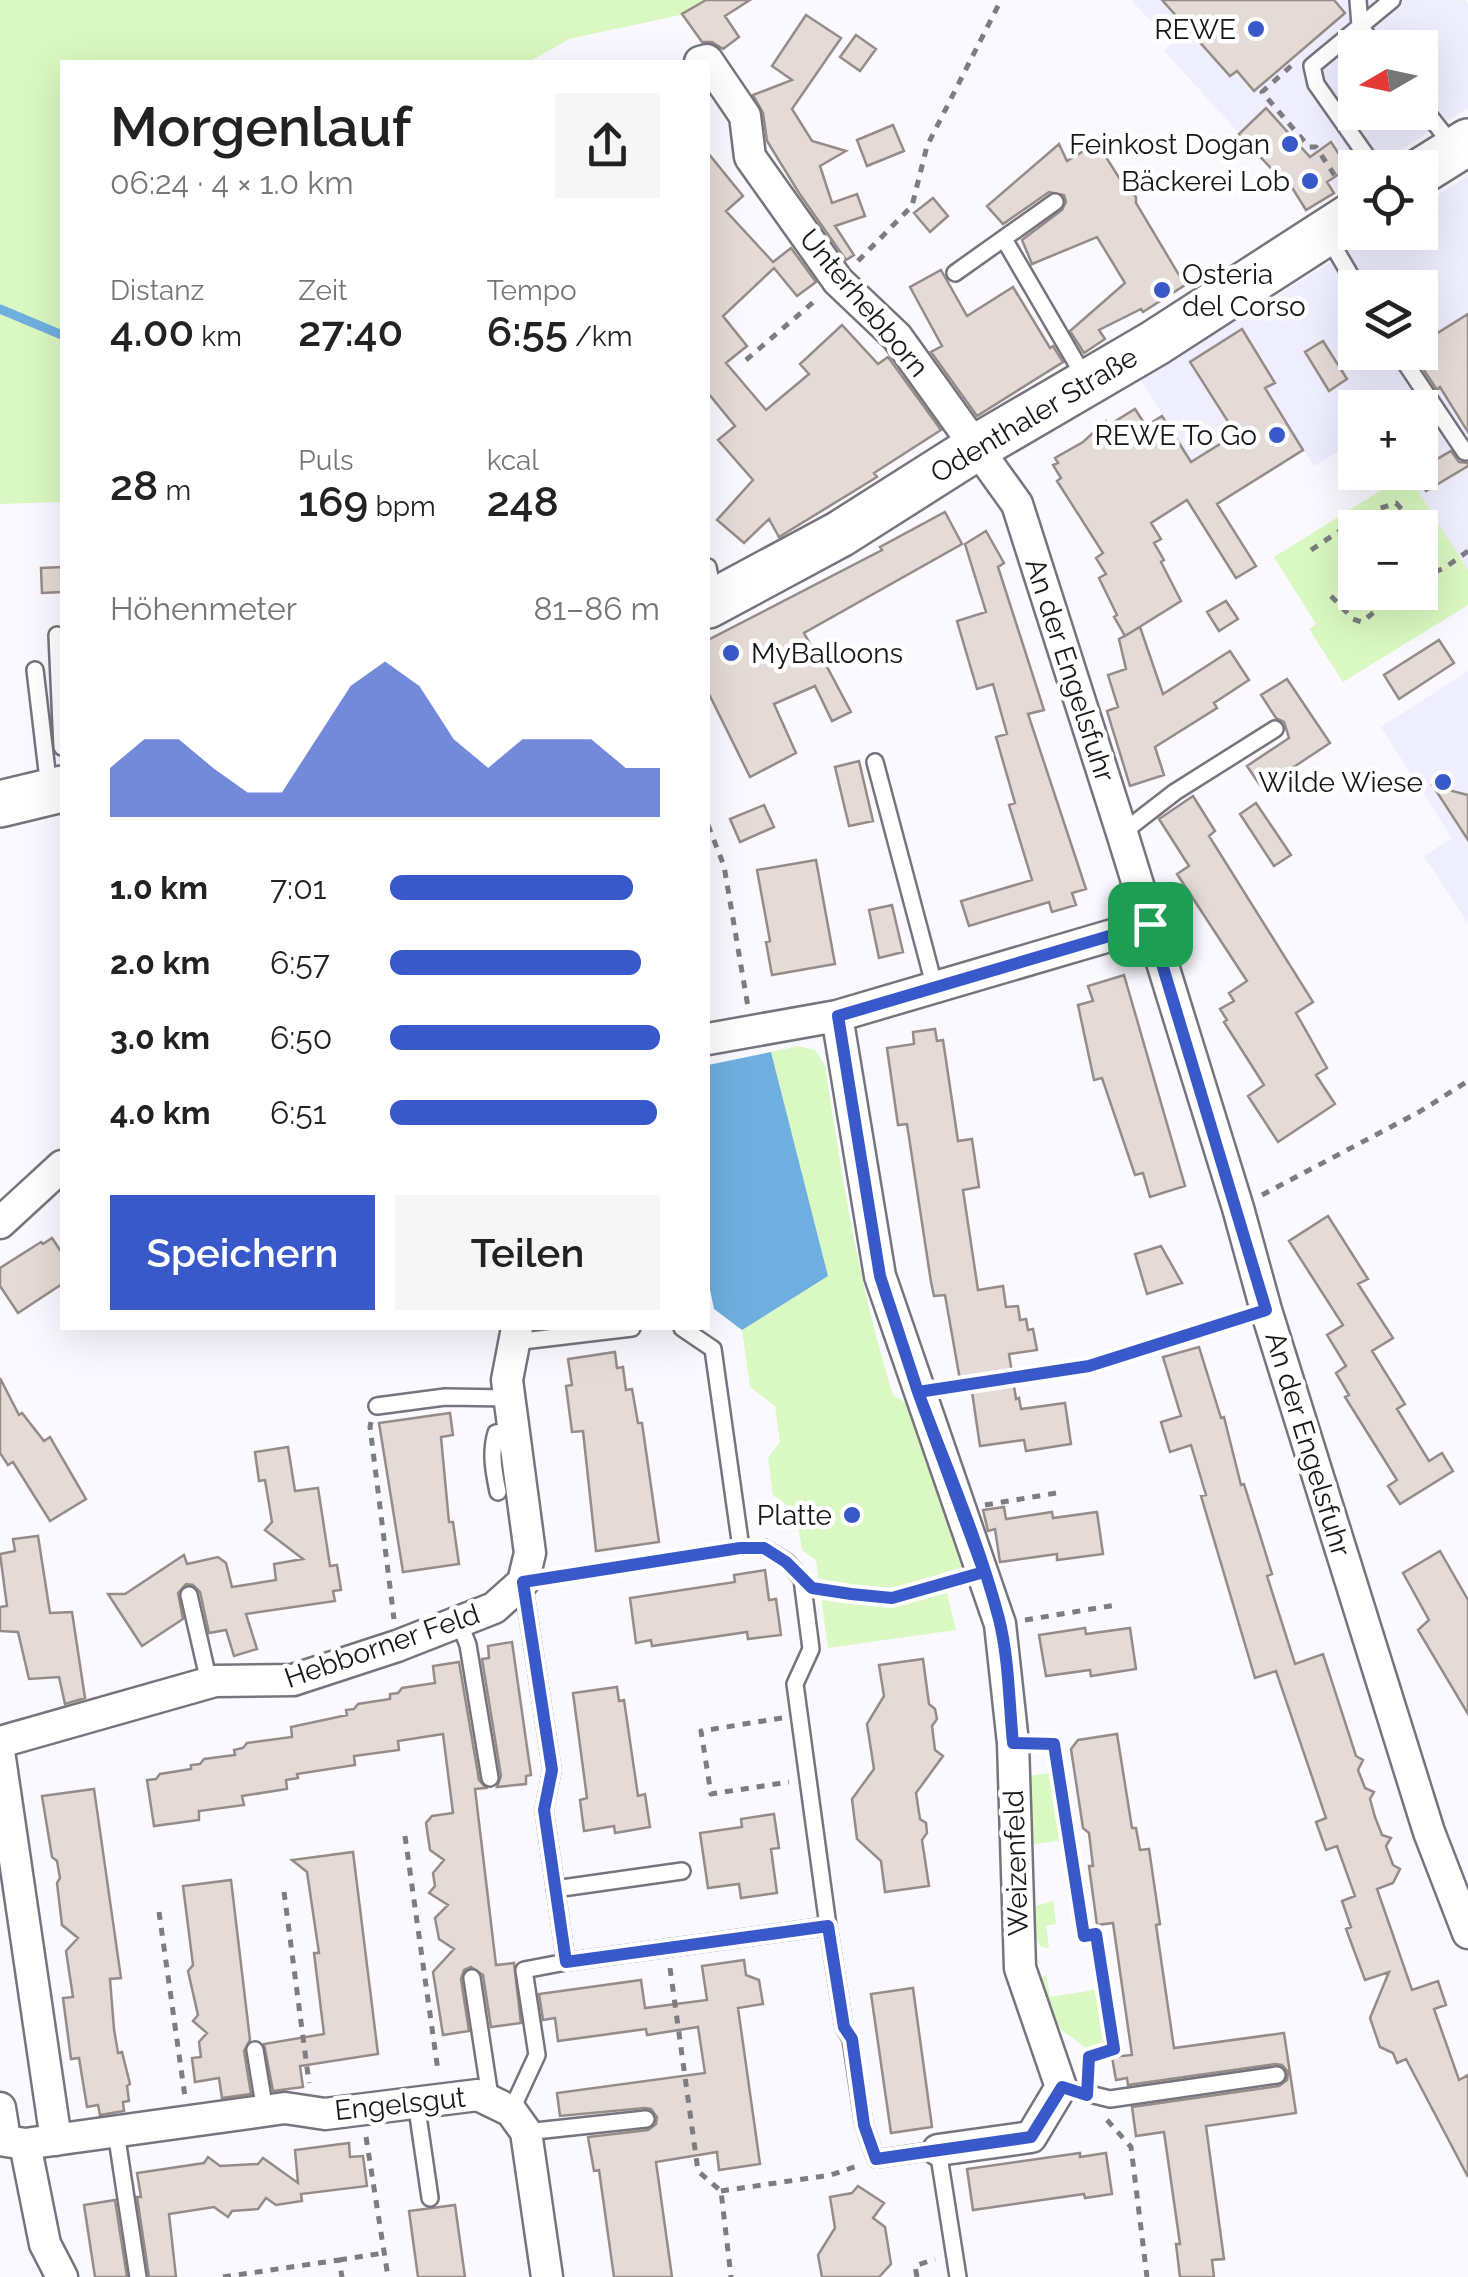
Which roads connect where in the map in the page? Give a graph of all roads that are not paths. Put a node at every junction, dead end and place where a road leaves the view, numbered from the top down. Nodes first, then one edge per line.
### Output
1 (1358, 0) edge
2 (1392, 0) edge
3 (1360, 26) junction
4 (1363, 30) edge
5 (710, 65) edge
6 (1435, 130) edge
7 (1362, 150) edge
8 (1448, 154) edge
9 (1055, 202) dead end
10 (1338, 217) edge
11 (1004, 239) junction
12 (955, 273) dead end
13 (1410, 370) edge
14 (1088, 381) junction
15 (977, 447) junction
16 (1465, 452) dead end
17 (710, 590) edge
18 (57, 635) dead end
19 (35, 670) dead end
20 (60, 702) edge
21 (1276, 729) dead end
22 (875, 762) dead end
23 (56, 791) edge
24 (0, 804) edge
25 (1122, 833) junction
26 (1150, 924) junction
27 (935, 988) junction
28 (838, 1016) junction
29 (710, 1039) edge
30 (60, 1168) edge
31 (0, 1223) edge
32 (599, 1330) edge
33 (685, 1330) edge
34 (516, 1335) edge
35 (510, 1398) junction
36 (377, 1406) road end
37 (514, 1429) junction
38 (498, 1492) dead end
39 (523, 1582) junction
40 (189, 1595) dead end
41 (459, 1622) junction
42 (209, 1682) junction
43 (0, 1742) edge
44 (0, 1758) edge
45 (490, 1778) dead end
46 (682, 1871) dead end
47 (555, 1889) junction
48 (828, 1926) junction
49 (1468, 1933) edge
50 (566, 1962) junction
51 (472, 1978) dead end
52 (255, 2050) dead end
53 (1277, 2074) dead end
54 (1074, 2091) junction
55 (429, 2100) junction
56 (0, 2108) edge
57 (265, 2110) junction
58 (507, 2114) junction
59 (646, 2119) dead end
60 (116, 2132) junction
61 (22, 2141) edge
62 (938, 2150) junction
63 (430, 2198) dead end
64 (62, 2277) edge
65 (138, 2277) edge
66 (548, 2277) edge
67 (958, 2277) edge

1 - 3 lane
2 - 3 lane
3 - 4 lane
3 - 7 lane
5 - 15 street, Unterhebborn
6 - 8 lane
9 - 11 lane
10 - 14 main road, Odenthaler Straße
11 - 12 lane
11 - 14 lane
13 - 16 lane
14 - 15 main road, Odenthaler Straße
15 - 17 main road, Odenthaler Straße
15 - 25 street, An der Engelsfuhr
18 - 20 lane
19 - 23 lane
21 - 25 lane
22 - 27 lane
23 - 24 main road
25 - 26 street, An der Engelsfuhr
26 - 27 street
26 - 49 street, An der Engelsfuhr
27 - 28 street
28 - 29 street
28 - 54 street, Weizenfeld
30 - 31 street
32 - 34 lane
33 - 48 lane
34 - 35 street
35 - 36 lane
35 - 37 street
37 - 38 lane
37 - 39 street
39 - 41 street, Hebborner Feld
39 - 47 lane
40 - 42 lane
41 - 42 street, Hebborner Feld
41 - 45 lane
42 - 43 street, Hebborner Feld
44 - 61 street
46 - 47 lane
47 - 50 lane
48 - 50 lane
48 - 62 lane
50 - 58 lane
51 - 58 lane
52 - 57 lane
53 - 54 lane
54 - 62 street
55 - 57 street, Engelsgut
55 - 58 street, Engelsgut
55 - 63 lane
56 - 61 street
57 - 60 street, Engelsgut
58 - 59 lane
58 - 66 street
60 - 61 street, Engelsgut
60 - 65 lane
61 - 64 street
62 - 67 lane

